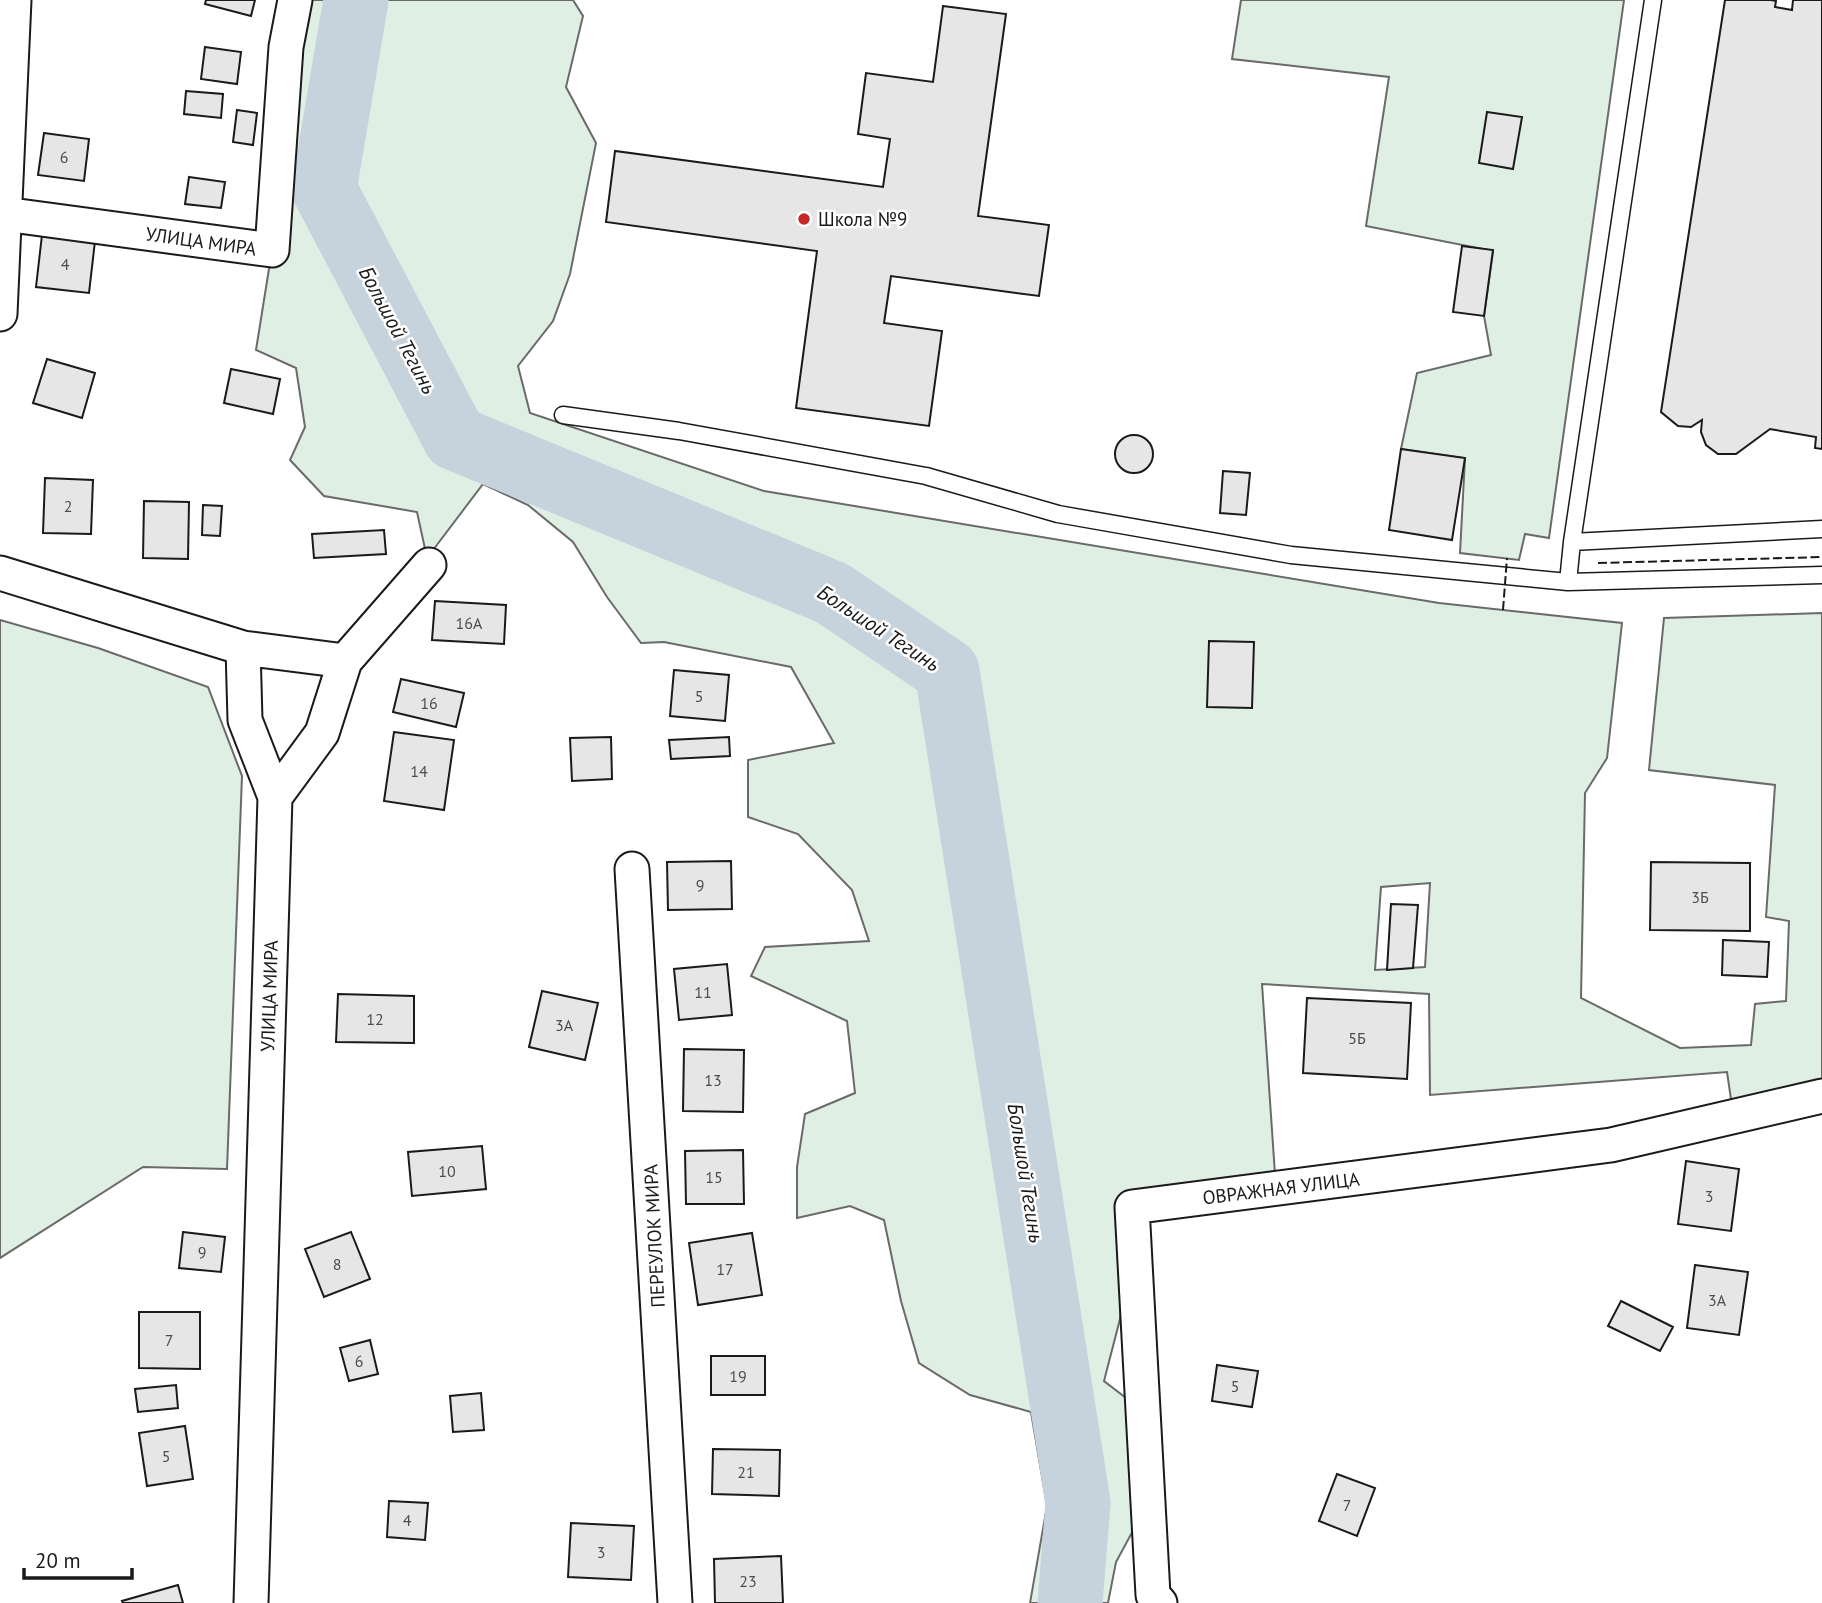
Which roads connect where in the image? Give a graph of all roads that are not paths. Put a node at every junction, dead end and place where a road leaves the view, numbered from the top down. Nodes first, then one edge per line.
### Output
1 (14, 0) edge
2 (295, 0) edge
3 (1653, 0) edge
4 (4, 214) junction
5 (0, 314) edge
6 (563, 415) dead end
7 (1822, 529) edge
8 (1572, 542) junction
9 (429, 565) dead end
10 (0, 573) edge
11 (1822, 575) edge
12 (1568, 582) junction
13 (243, 648) junction
14 (345, 661) junction
15 (275, 797) junction
16 (632, 869) dead end
17 (1822, 1096) edge
18 (251, 1603) edge
19 (675, 1603) edge
20 (1160, 1603) edge

1 - 4 street
2 - 4 street, УЛИЦА МИРА
3 - 8 lane
4 - 5 street
6 - 12 lane
7 - 8 lane
8 - 12 lane
9 - 14 street
10 - 13 street
11 - 12 lane
13 - 14 street
13 - 15 street, УЛИЦА МИРА
14 - 15 street
15 - 18 street, УЛИЦА МИРА
16 - 19 street, ПЕРЕУЛОК МИРА
17 - 20 street, ОВРАЖНАЯ УЛИЦА

